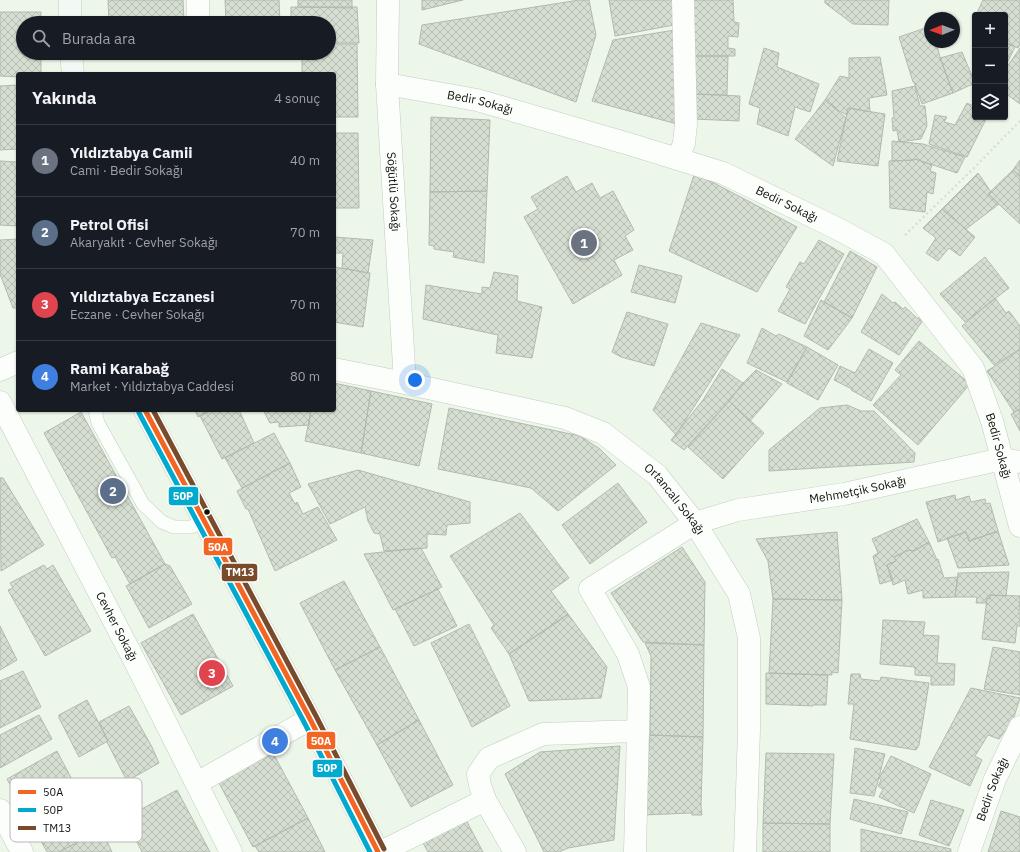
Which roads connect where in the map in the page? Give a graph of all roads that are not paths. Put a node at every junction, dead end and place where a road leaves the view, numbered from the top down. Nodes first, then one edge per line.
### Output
1 (70, 0) edge
2 (198, 0) edge
3 (388, 0) edge
4 (684, 0) edge
5 (70, 16) edge
6 (198, 16) edge
7 (72, 60) edge
8 (73, 72) edge
9 (387, 84) junction
10 (678, 159) junction
11 (16, 363) edge
12 (336, 369) edge
13 (0, 370) edge
14 (405, 383) junction
15 (0, 402) edge
16 (95, 412) edge
17 (146, 412) edge
18 (1011, 460) edge
19 (205, 520) junction
20 (694, 523) junction
21 (1020, 526) edge
22 (310, 719) junction
23 (1020, 727) edge
24 (638, 731) junction
25 (197, 783) junction
26 (486, 800) junction
27 (0, 810) edge
28 (10, 829) edge
29 (17, 842) edge
30 (22, 852) edge
31 (231, 852) edge
32 (378, 852) edge
33 (381, 852) edge
34 (515, 852) edge
35 (635, 852) edge
36 (745, 852) edge
37 (969, 852) edge

1 - 5 main road
2 - 6 street
3 - 9 street, Söğütlü Sokağı
4 - 10 street
7 - 8 main road
9 - 10 street, Bedir Sokağı
9 - 14 street, Söğütlü Sokağı
10 - 18 street, Bedir Sokağı
11 - 13 street
12 - 14 street, Ortancalı Sokağı
14 - 20 street, Ortancalı Sokağı
15 - 25 street, Cevher Sokağı
16 - 19 lane
17 - 19 main road
18 - 20 street, Mehmetçik Sokağı
18 - 21 street, Bedir Sokağı
19 - 22 main road
20 - 24 street, Mehmetçik Sokağı
20 - 36 street, Ortancalı Sokağı
22 - 25 street
22 - 32 main road
23 - 37 street, Bedir Sokağı
24 - 26 street
24 - 35 street
25 - 31 street, Cevher Sokağı
26 - 33 street
26 - 34 street
27 - 28 street
29 - 30 street

